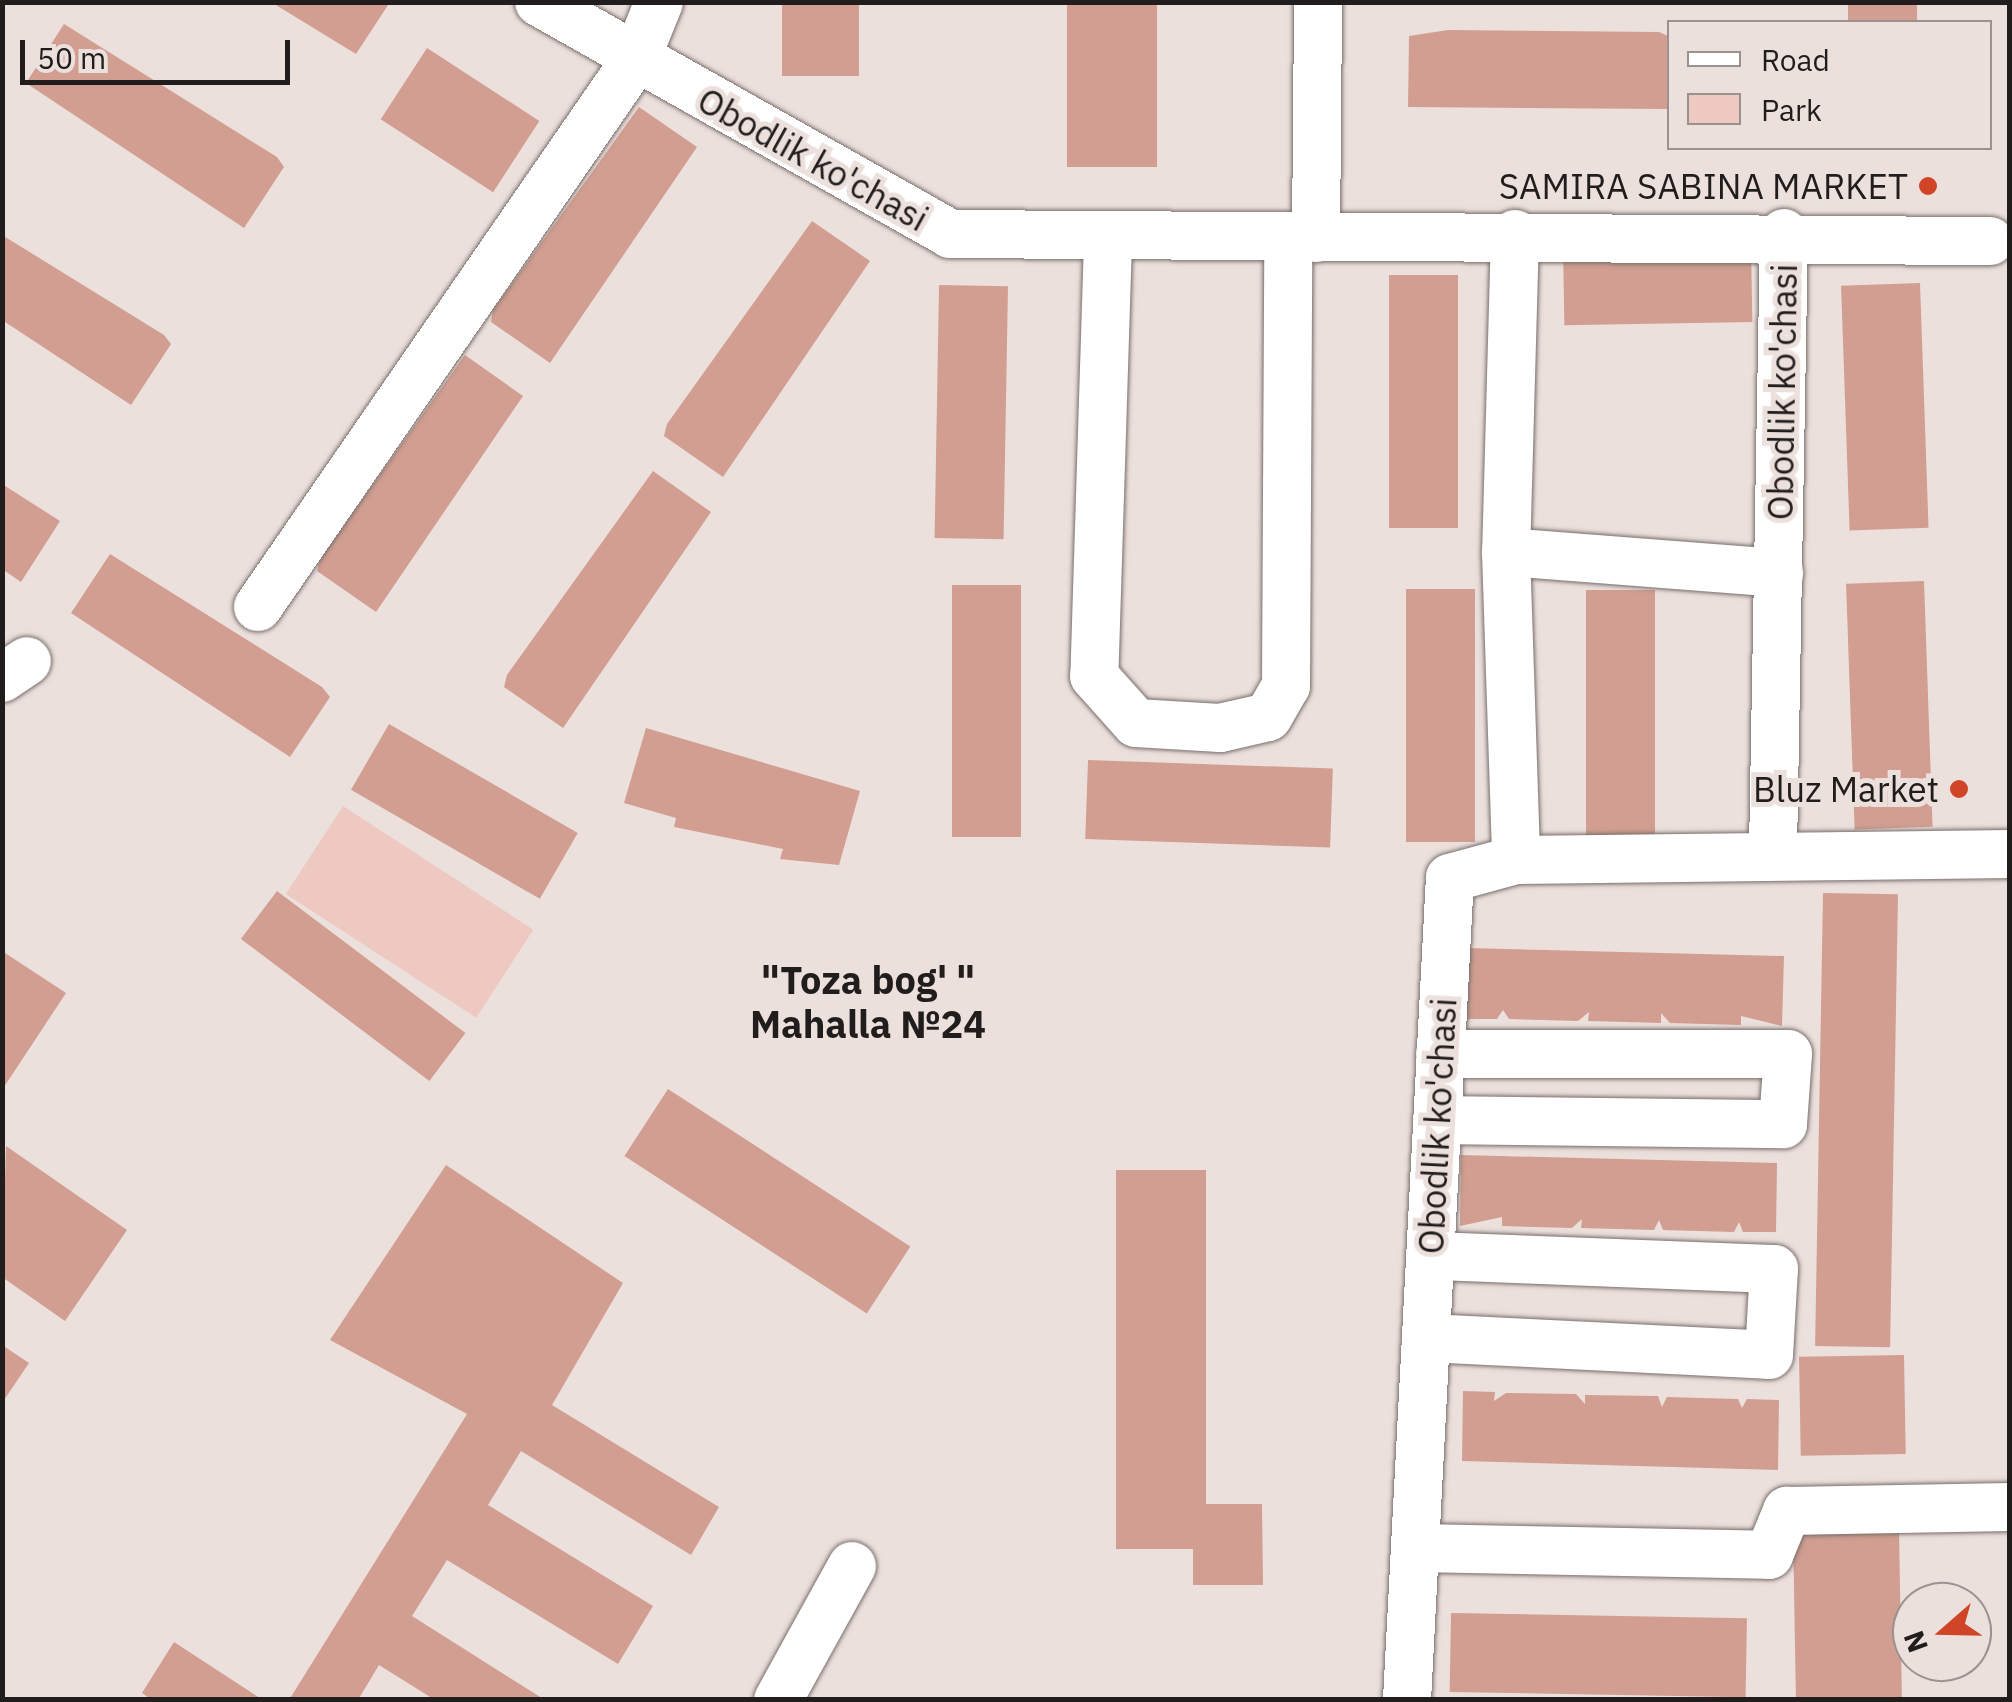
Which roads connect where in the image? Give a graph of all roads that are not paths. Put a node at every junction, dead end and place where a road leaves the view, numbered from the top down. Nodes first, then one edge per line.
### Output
1 (539, 2) edge
2 (659, 2) edge
3 (1318, 2) edge
4 (636, 59) junction
5 (1515, 234) junction
6 (1784, 234) junction
7 (1302, 238) junction
8 (1108, 240) junction
9 (1990, 241) dead end
10 (1506, 552) junction
11 (1779, 573) junction
12 (258, 608) dead end
13 (1773, 851) junction
14 (2010, 854) edge
15 (1516, 860) junction
16 (1440, 1054) junction
17 (1437, 1120) junction
18 (1430, 1256) junction
19 (1426, 1338) junction
20 (2010, 1507) edge
21 (1414, 1548) junction
22 (852, 1566) dead end
23 (778, 1700) edge
24 (1406, 1700) edge

1 - 4 street, Obodlik ko'chasi
2 - 4 street
3 - 7 street
4 - 8 street, Obodlik ko'chasi
4 - 12 street
5 - 6 street, Obodlik ko'chasi
5 - 7 street, Obodlik ko'chasi
5 - 10 street
6 - 9 street, Obodlik ko'chasi
6 - 11 street, Obodlik ko'chasi
7 - 8 street, Obodlik ko'chasi
7 - 8 street
10 - 11 street
10 - 15 street
11 - 13 street, Obodlik ko'chasi
13 - 14 street, Obodlik ko'chasi
13 - 15 street, Obodlik ko'chasi
15 - 16 street, Obodlik ko'chasi
16 - 17 street, Obodlik ko'chasi
16 - 17 street
17 - 18 street, Obodlik ko'chasi
18 - 19 street, Obodlik ko'chasi
18 - 19 street
19 - 21 street, Obodlik ko'chasi
20 - 21 street
21 - 24 street, Obodlik ko'chasi
22 - 23 street

